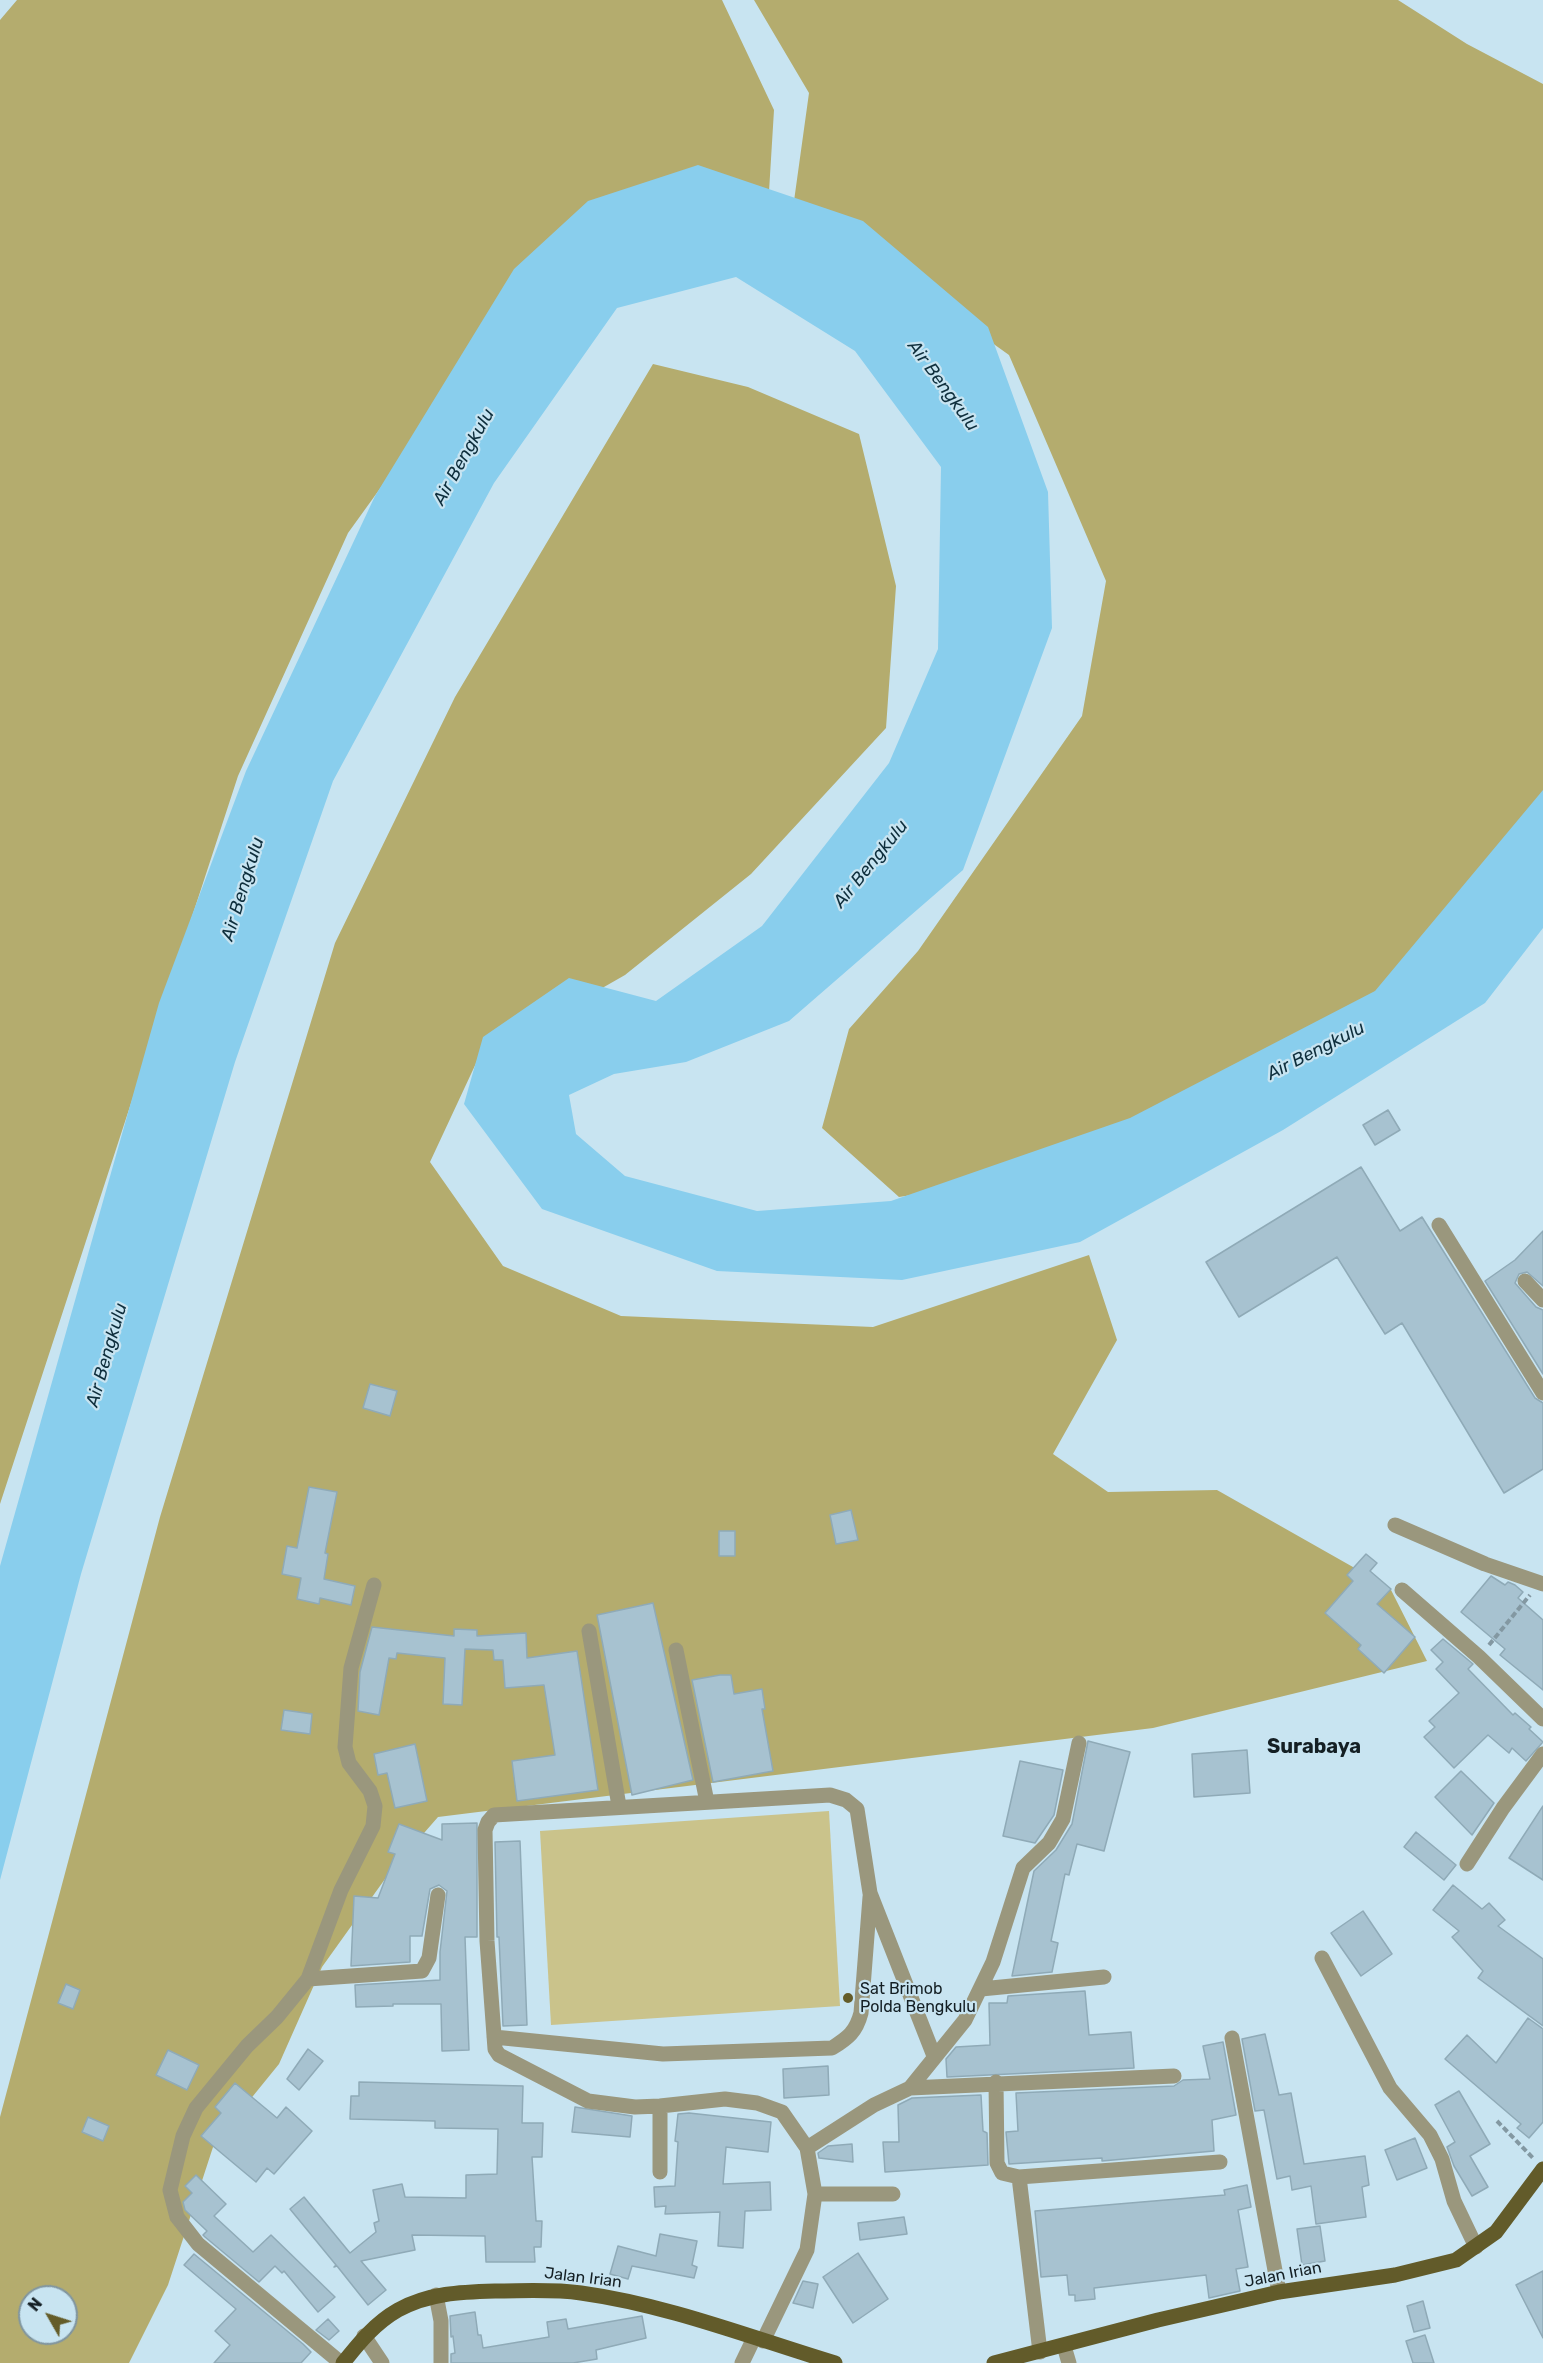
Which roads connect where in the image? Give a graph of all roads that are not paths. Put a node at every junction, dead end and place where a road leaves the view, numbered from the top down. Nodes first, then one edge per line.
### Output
1 (1439, 1225) dead end
2 (1525, 1281) dead end
3 (1543, 1300) edge
4 (1543, 1393) edge
5 (1395, 1525) dead end
6 (1542, 1583) edge
7 (374, 1584) dead end
8 (1402, 1590) dead end
9 (589, 1631) dead end
10 (676, 1650) dead end
11 (1543, 1719) edge
12 (1079, 1743) dead end
13 (1543, 1754) edge
14 (707, 1802) junction
15 (619, 1806) junction
16 (1467, 1864) dead end
17 (870, 1893) junction
18 (438, 1895) dead end
19 (1322, 1958) dead end
20 (1104, 1977) dead end
21 (308, 1979) junction
22 (981, 1989) junction
23 (494, 2037) junction
24 (1232, 2038) dead end
25 (934, 2056) junction
26 (1174, 2076) dead end
27 (996, 2082) junction
28 (910, 2088) junction
29 (660, 2106) junction
30 (807, 2148) junction
31 (1220, 2162) dead end
32 (1543, 2168) edge
33 (660, 2172) dead end
34 (1019, 2177) junction
35 (815, 2194) junction
36 (893, 2194) dead end
37 (1476, 2247) junction
38 (1279, 2292) junction
39 (436, 2295) junction
40 (364, 2336) junction
41 (758, 2340) junction
42 (1064, 2346) junction
43 (1040, 2352) junction
44 (742, 2361) edge
45 (342, 2363) edge
46 (382, 2363) edge
47 (441, 2363) edge
48 (835, 2363) edge
49 (994, 2363) edge
50 (1069, 2363) edge

1 - 4 street
2 - 3 street
5 - 6 street
7 - 21 street
8 - 11 street
9 - 15 street
10 - 14 street
12 - 22 street
13 - 16 street
14 - 15 street
14 - 17 street
15 - 23 street
17 - 23 street
17 - 25 street
18 - 21 street
19 - 37 street
20 - 22 street
21 - 45 street
22 - 25 street
23 - 29 street
24 - 38 street
25 - 28 street
26 - 27 street
27 - 28 street
27 - 34 street
28 - 30 street
29 - 30 street
29 - 33 street
30 - 35 street
31 - 34 street
32 - 37 main road, Jalan Irian
34 - 43 street
35 - 36 street
35 - 41 street
37 - 38 main road, Jalan Irian
38 - 42 main road, Jalan Irian
39 - 40 main road, Jalan Irian
39 - 41 main road, Jalan Irian
39 - 47 street
40 - 45 main road, Jalan Irian
40 - 46 street
41 - 44 street
41 - 48 main road, Jalan Irian
42 - 43 main road, Jalan Irian
42 - 50 street
43 - 49 main road, Jalan Irian

